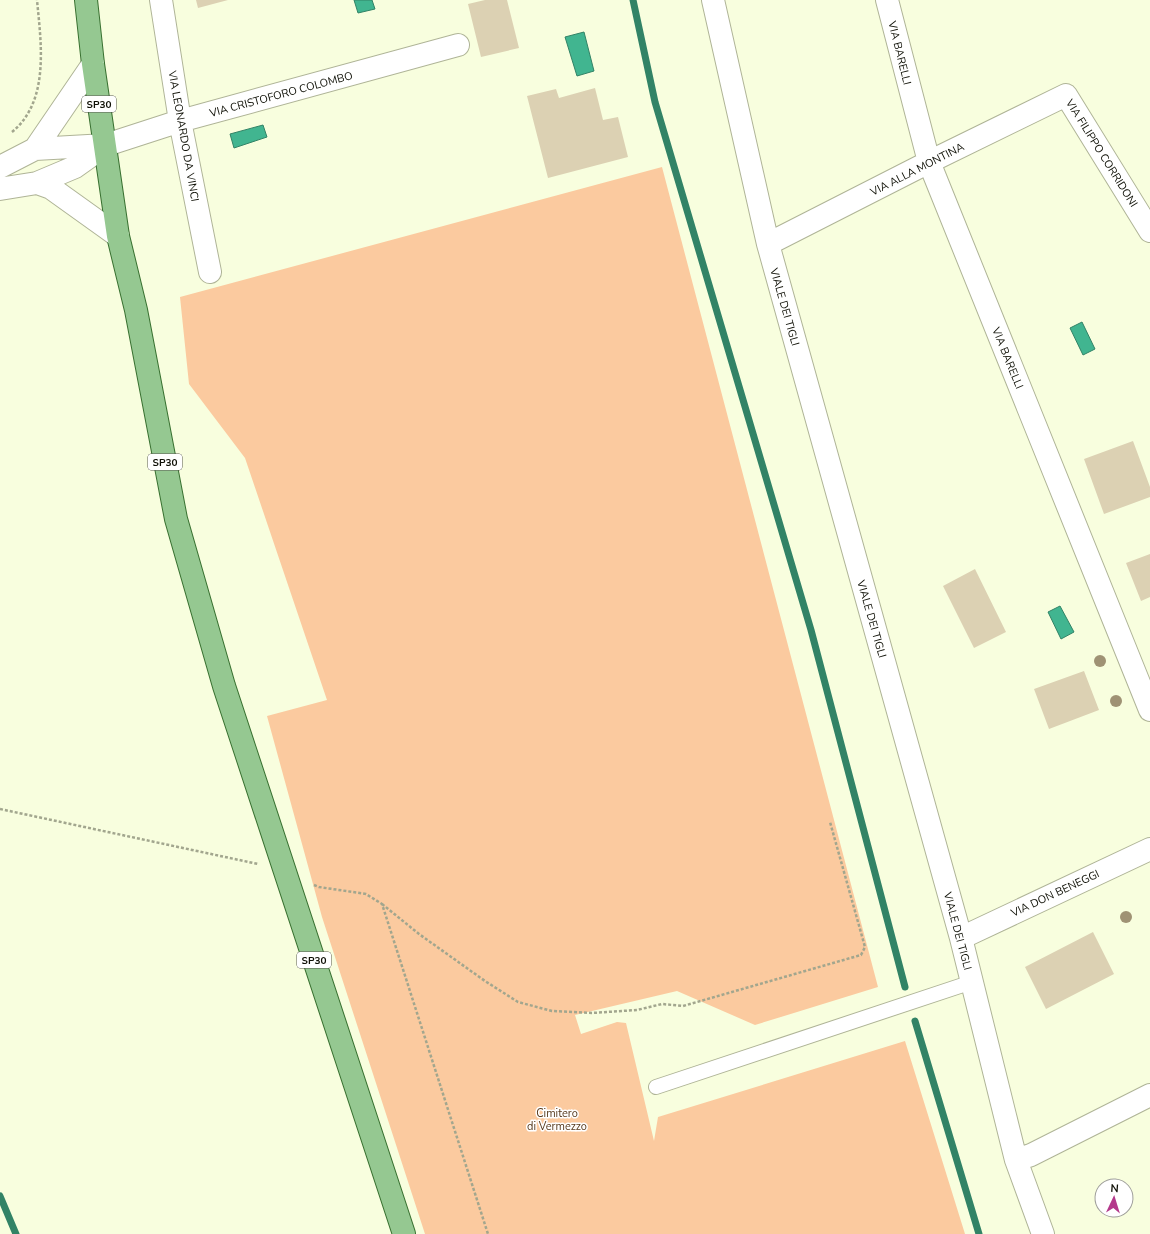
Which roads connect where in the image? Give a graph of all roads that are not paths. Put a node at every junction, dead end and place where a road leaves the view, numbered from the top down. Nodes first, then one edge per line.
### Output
1 (86, 0) edge
2 (161, 0) edge
3 (714, 0) edge
4 (887, 0) edge
5 (458, 45) dead end
6 (93, 64) junction
7 (1066, 95) joint
8 (180, 121) junction
9 (106, 145) junction
10 (35, 149) junction
11 (928, 162) junction
12 (0, 167) edge
13 (37, 182) junction
14 (0, 189) edge
15 (1150, 231) edge
16 (118, 236) junction
17 (768, 244) junction
18 (210, 272) dead end
19 (1150, 710) edge
20 (1150, 848) edge
21 (961, 938) junction
22 (972, 982) junction
23 (656, 1087) dead end
24 (1150, 1095) edge
25 (1016, 1160) junction
26 (404, 1234) edge
27 (1043, 1234) edge

1 - 6 main road, SP30
2 - 8 street, VIA LEONARDO DA VINCI
3 - 17 street, VIALE DEI TIGLI
4 - 11 street, VIA BARELLI
5 - 8 street, VIA CRISTOFORO COLOMBO
6 - 9 main road, SP30
6 - 10 street
7 - 11 street, VIA ALLA MONTINA
7 - 15 street, VIA FILIPPO CORRIDONI
8 - 9 street, VIA CRISTOFORO COLOMBO
8 - 18 street, VIA LEONARDO DA VINCI
9 - 10 street
9 - 13 street
9 - 16 main road, SP30
10 - 12 street
11 - 17 street, VIA ALLA MONTINA
11 - 19 street, VIA BARELLI
13 - 14 street
13 - 16 street
16 - 26 main road, SP30
17 - 21 street, VIALE DEI TIGLI
20 - 21 street, VIA DON BENEGGI
21 - 22 street, VIALE DEI TIGLI
22 - 23 lane
22 - 25 street, VIALE DEI TIGLI
24 - 25 street
25 - 27 street, VIALE DEI TIGLI

